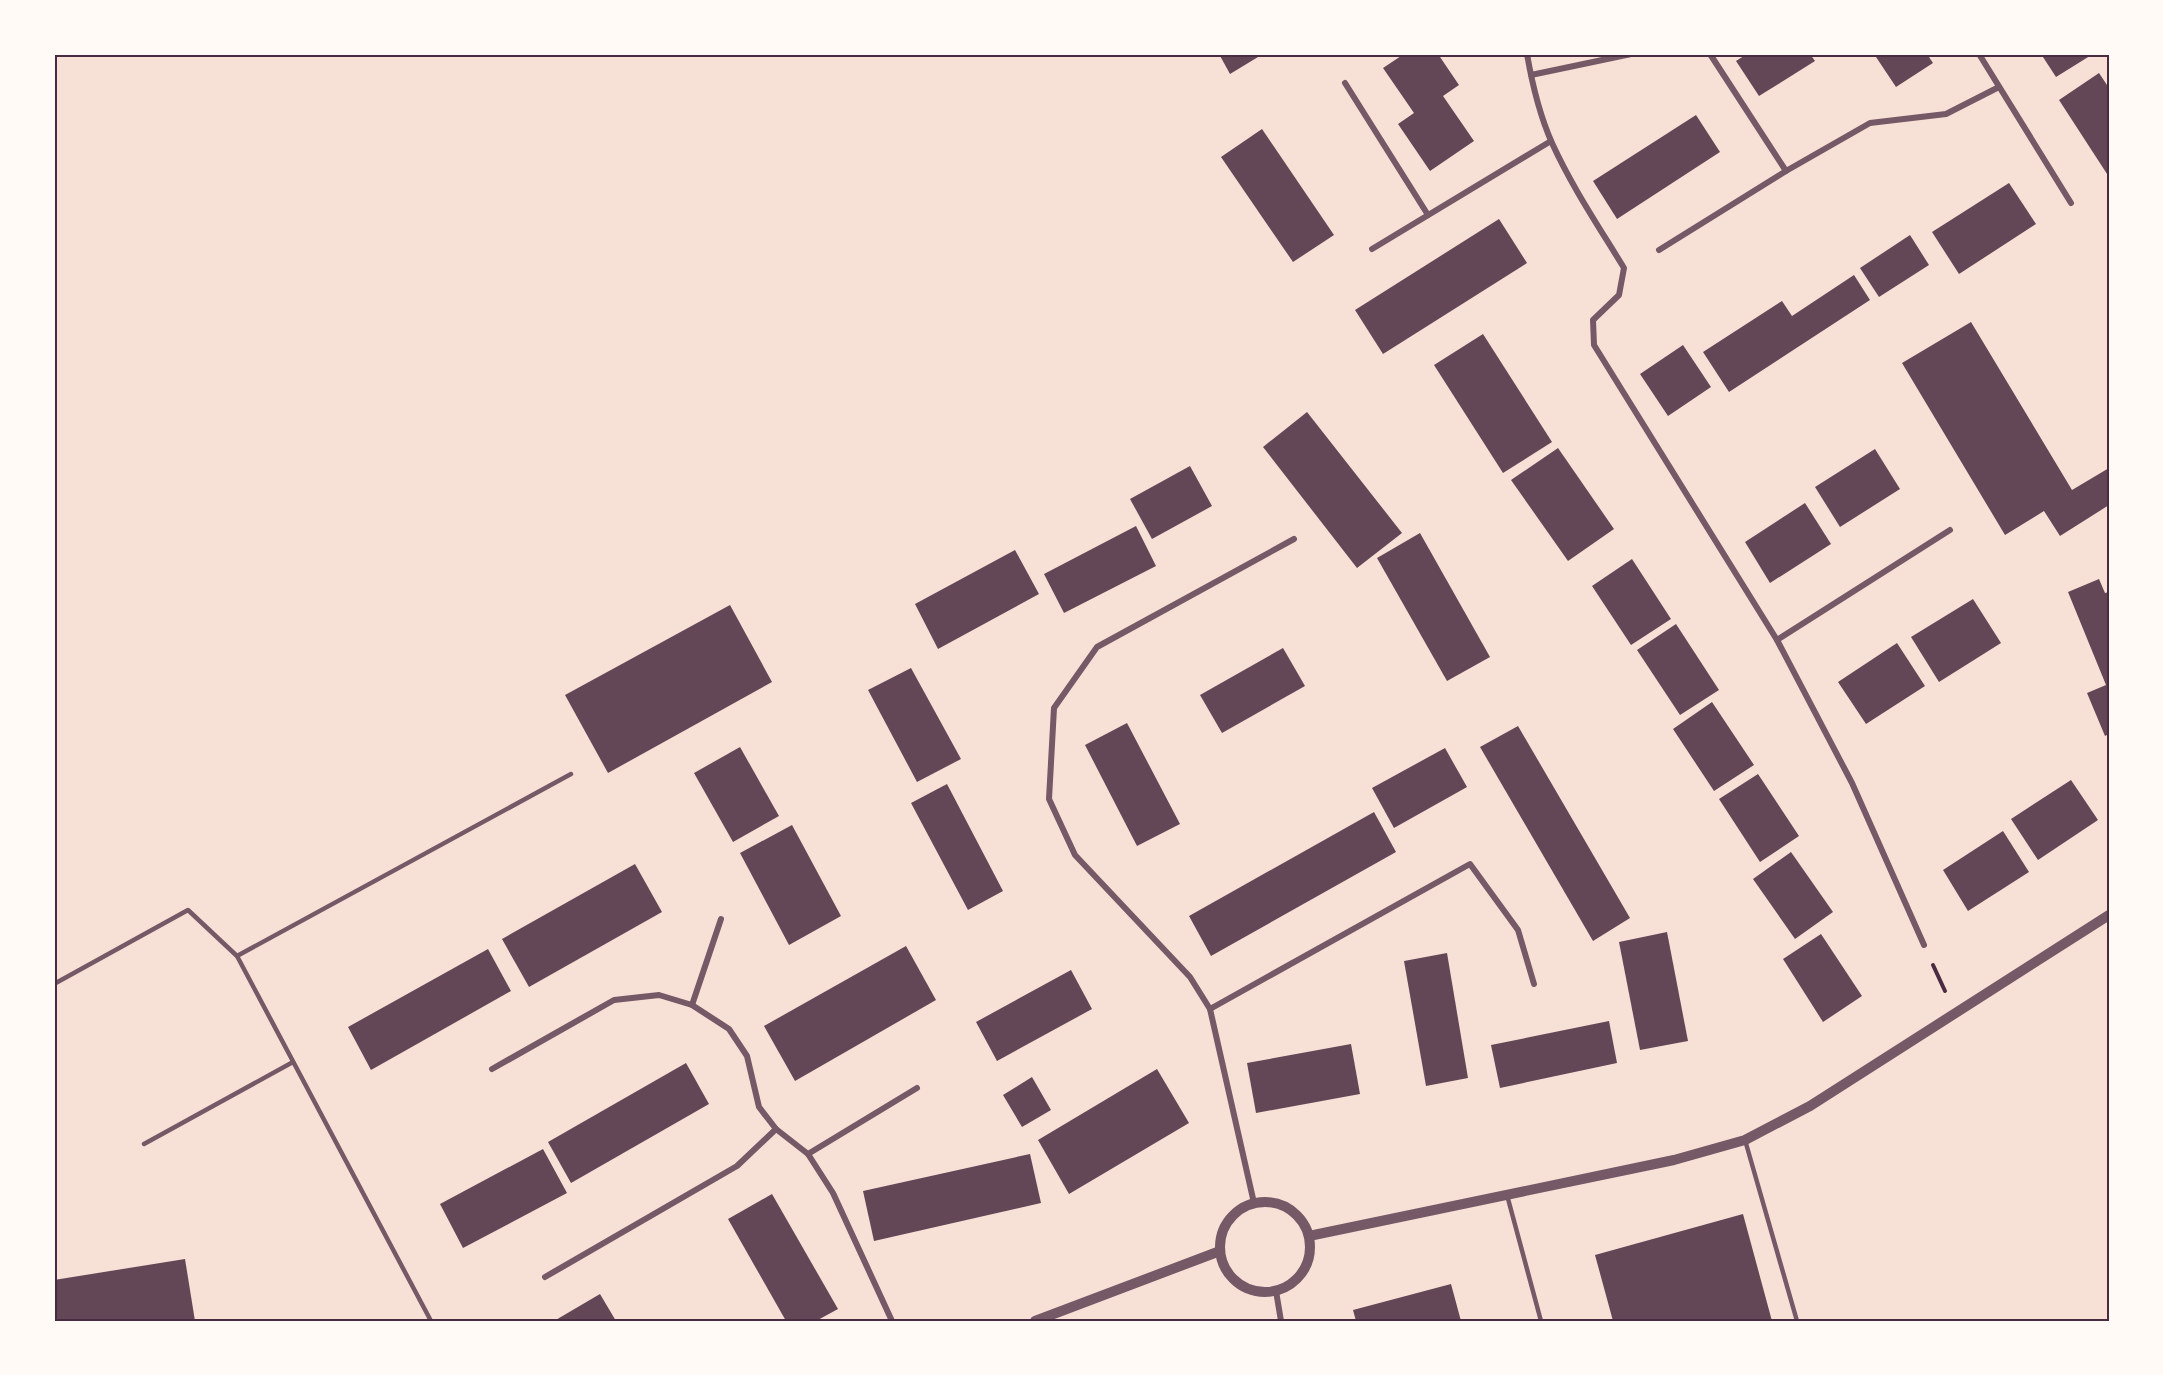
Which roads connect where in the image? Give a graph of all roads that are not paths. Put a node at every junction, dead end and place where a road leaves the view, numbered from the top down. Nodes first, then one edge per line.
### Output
1 (1527, 54) edge
2 (1631, 54) edge
3 (1710, 54) edge
4 (1979, 54) edge
5 (1531, 75) junction
6 (1345, 83) dead end
7 (1999, 87) junction
8 (1551, 141) junction
9 (1786, 171) junction
10 (2071, 203) dead end
11 (1428, 215) junction
12 (1372, 249) dead end
13 (1659, 250) dead end
14 (1950, 530) dead end
15 (1294, 539) dead end
16 (1777, 640) junction
17 (571, 774) dead end
18 (2109, 915) edge
19 (721, 919) dead end
20 (1924, 945) road end
21 (237, 956) junction
22 (54, 984) edge
23 (1534, 984) dead end
24 (692, 1005) junction
25 (1210, 1009) junction
26 (293, 1062) junction
27 (492, 1069) dead end
28 (917, 1088) dead end
29 (776, 1129) junction
30 (1745, 1140) junction
31 (144, 1144) dead end
32 (808, 1154) junction
33 (1507, 1195) junction
34 (1254, 1203) junction
35 (1309, 1236) junction
36 (1220, 1251) junction
37 (545, 1277) dead end
38 (1276, 1292) junction
39 (431, 1321) edge
40 (892, 1321) edge
41 (1035, 1321) edge
42 (1281, 1321) edge
43 (1541, 1321) edge
44 (1797, 1321) edge

1 - 5 street
2 - 5 street
3 - 9 street
4 - 7 street
5 - 8 street
6 - 11 street
7 - 9 street
7 - 10 street
8 - 11 street
8 - 16 street
9 - 13 street
11 - 12 street
14 - 16 street
15 - 25 street
16 - 20 street
17 - 21 lane
18 - 30 street
19 - 24 street
21 - 22 lane
21 - 26 lane
23 - 25 street
24 - 27 street
24 - 29 street
25 - 34 street
26 - 31 lane
26 - 39 lane
28 - 32 street
29 - 32 street
29 - 37 street
30 - 33 street
30 - 44 lane
32 - 40 street
33 - 35 street
33 - 43 lane
34 - 35 street
34 - 36 street
35 - 38 street
36 - 38 street
36 - 41 street
38 - 42 street

